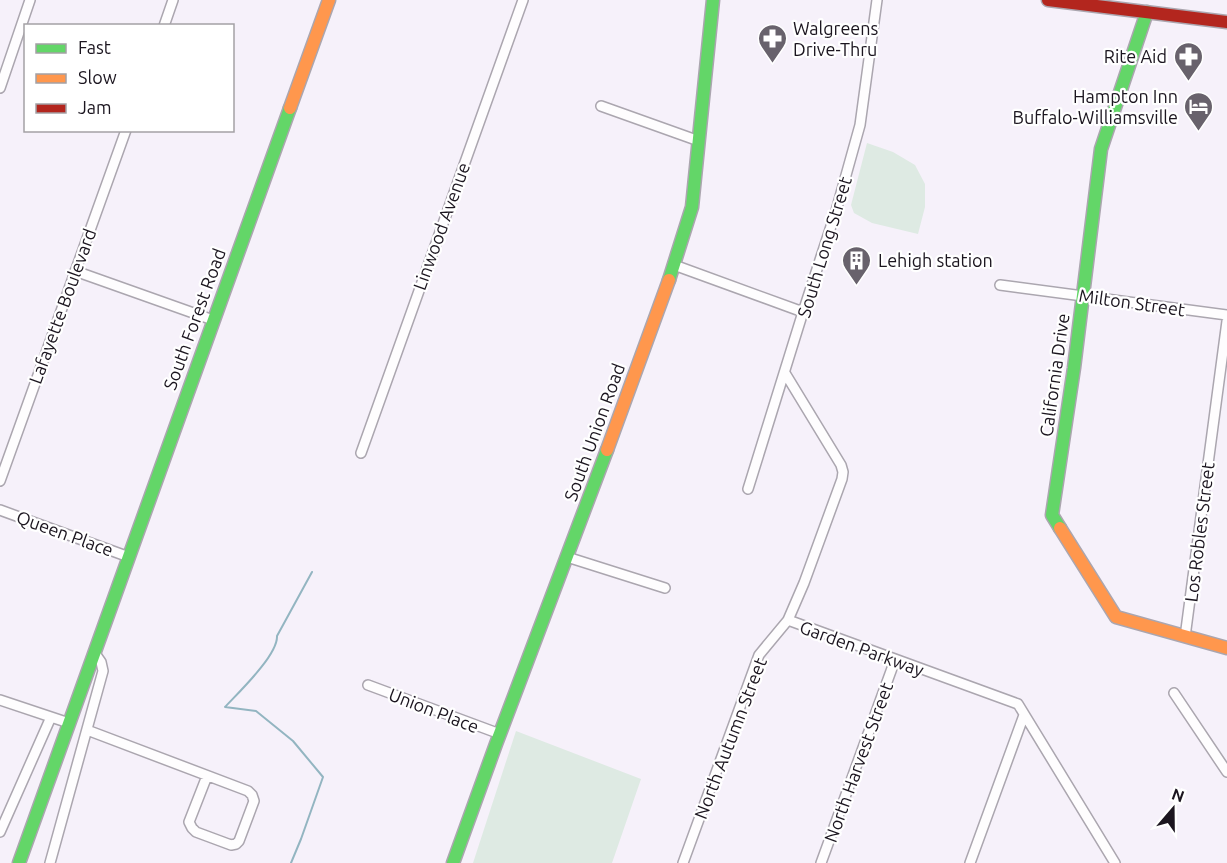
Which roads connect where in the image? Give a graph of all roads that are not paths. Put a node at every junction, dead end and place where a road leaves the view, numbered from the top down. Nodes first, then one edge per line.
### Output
1 (30, 0) edge
2 (173, 0) edge
3 (329, 0) edge
4 (523, 0) edge
5 (713, 0) edge
6 (877, 0) edge
7 (1048, 0) edge
8 (1096, 3) edge
9 (1148, 12) junction
10 (1227, 22) edge
11 (165, 24) edge
12 (0, 88) edge
13 (601, 106) dead end
14 (125, 132) edge
15 (699, 141) junction
16 (674, 265) junction
17 (75, 270) junction
18 (1000, 285) dead end
19 (1083, 296) junction
20 (803, 312) junction
21 (1227, 315) edge
22 (213, 321) junction
23 (1227, 321) edge
24 (785, 373) junction
25 (361, 453) dead end
26 (0, 481) edge
27 (748, 489) dead end
28 (0, 510) edge
29 (129, 556) junction
30 (567, 557) junction
31 (665, 588) dead end
32 (788, 620) junction
33 (1185, 637) junction
34 (1227, 648) edge
35 (94, 652) junction
36 (895, 660) junction
37 (368, 684) dead end
38 (1174, 693) dead end
39 (0, 700) edge
40 (1024, 715) junction
41 (51, 717) junction
42 (69, 723) junction
43 (87, 730) junction
44 (500, 734) junction
45 (1227, 772) edge
46 (207, 776) junction
47 (0, 832) edge
48 (1108, 851) junction
49 (19, 863) edge
50 (50, 863) edge
51 (453, 863) edge
52 (683, 863) edge
53 (821, 863) edge
54 (970, 863) edge
55 (1103, 863) edge
56 (1115, 863) edge

1 - 12 street
2 - 11 street
3 - 22 street, South Forest Road
4 - 25 street, Linwood Avenue
5 - 15 street, South Union Road
6 - 20 street, South Long Street
7 - 8 street
8 - 9 street
9 - 10 street
9 - 19 street, California Drive
13 - 15 street
14 - 17 street, Lafayette Boulevard
15 - 16 street, South Union Road
16 - 20 street
16 - 30 street, South Union Road
17 - 22 street
17 - 26 street, Lafayette Boulevard
18 - 19 street, Milton Street
19 - 21 street, Milton Street
19 - 33 street, California Drive
20 - 24 street, South Long Street
22 - 29 street, South Forest Road
23 - 33 street, Los Robles Street
24 - 27 street, South Long Street
24 - 32 street, Garden Parkway
28 - 29 street, Queen Place
29 - 35 street, South Forest Road
30 - 31 street
30 - 44 street, South Union Road
32 - 36 street, Garden Parkway
32 - 52 street, North Autumn Street
33 - 34 street, California Drive
35 - 42 street, South Forest Road
35 - 43 street
36 - 40 street, Garden Parkway
36 - 53 street, North Harvest Street
37 - 44 street, Union Place
38 - 45 street
39 - 41 street
40 - 48 street, Garden Parkway
40 - 54 street
41 - 42 street
41 - 47 street
42 - 49 street, South Forest Road
43 - 46 street
43 - 50 street
44 - 51 street, South Union Road
46 - 46 street
48 - 55 street
48 - 56 street, Garden Parkway

